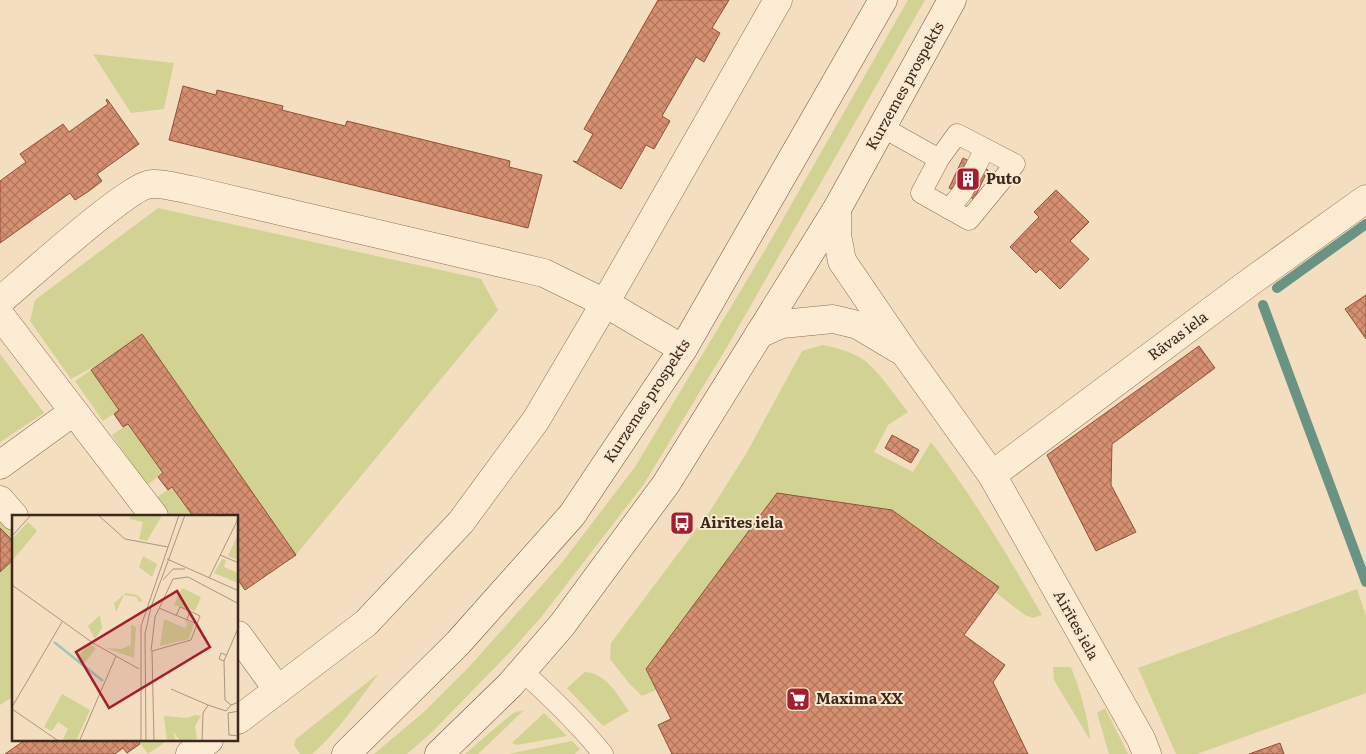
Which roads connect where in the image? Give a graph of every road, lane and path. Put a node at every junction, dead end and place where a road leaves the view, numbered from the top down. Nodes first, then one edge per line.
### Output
1 (778, 0) edge
2 (883, 0) edge
3 (952, 0) edge
4 (882, 127) junction
5 (985, 149) junction
6 (939, 159) junction
7 (1366, 199) edge
8 (837, 209) junction
9 (949, 209) junction
10 (0, 301) edge
11 (605, 303) junction
12 (0, 315) edge
13 (759, 334) junction
14 (683, 349) junction
15 (904, 352) junction
16 (73, 412) junction
17 (0, 465) edge
18 (992, 475) junction
19 (0, 500) edge
20 (13, 515) edge
21 (153, 515) edge
22 (239, 636) edge
23 (522, 672) junction
24 (278, 690) junction
25 (239, 719) edge
26 (206, 742) edge
27 (190, 754) edge
28 (346, 754) edge
29 (439, 754) edge
30 (603, 754) edge
31 (1147, 754) edge

1 - 11 street
2 - 14 street, Kurzemes prospekts
3 - 4 street, Kurzemes prospekts
4 - 6 lane
4 - 8 street, Kurzemes prospekts
5 - 6 lane
5 - 9 lane
5 - 9 lane
6 - 9 lane
7 - 18 street, Rāvas iela
8 - 13 street, Kurzemes prospekts
8 - 15 street
10 - 11 street
11 - 14 street
11 - 24 street
12 - 16 street
13 - 15 street, Airītes iela
13 - 23 street, Kurzemes prospekts
14 - 28 street, Kurzemes prospekts
15 - 18 street, Airītes iela
16 - 17 street
16 - 21 street
18 - 31 street, Airītes iela
19 - 20 street
22 - 24 street
23 - 29 street, Kurzemes prospekts
23 - 30 lane
24 - 25 street
26 - 27 street

